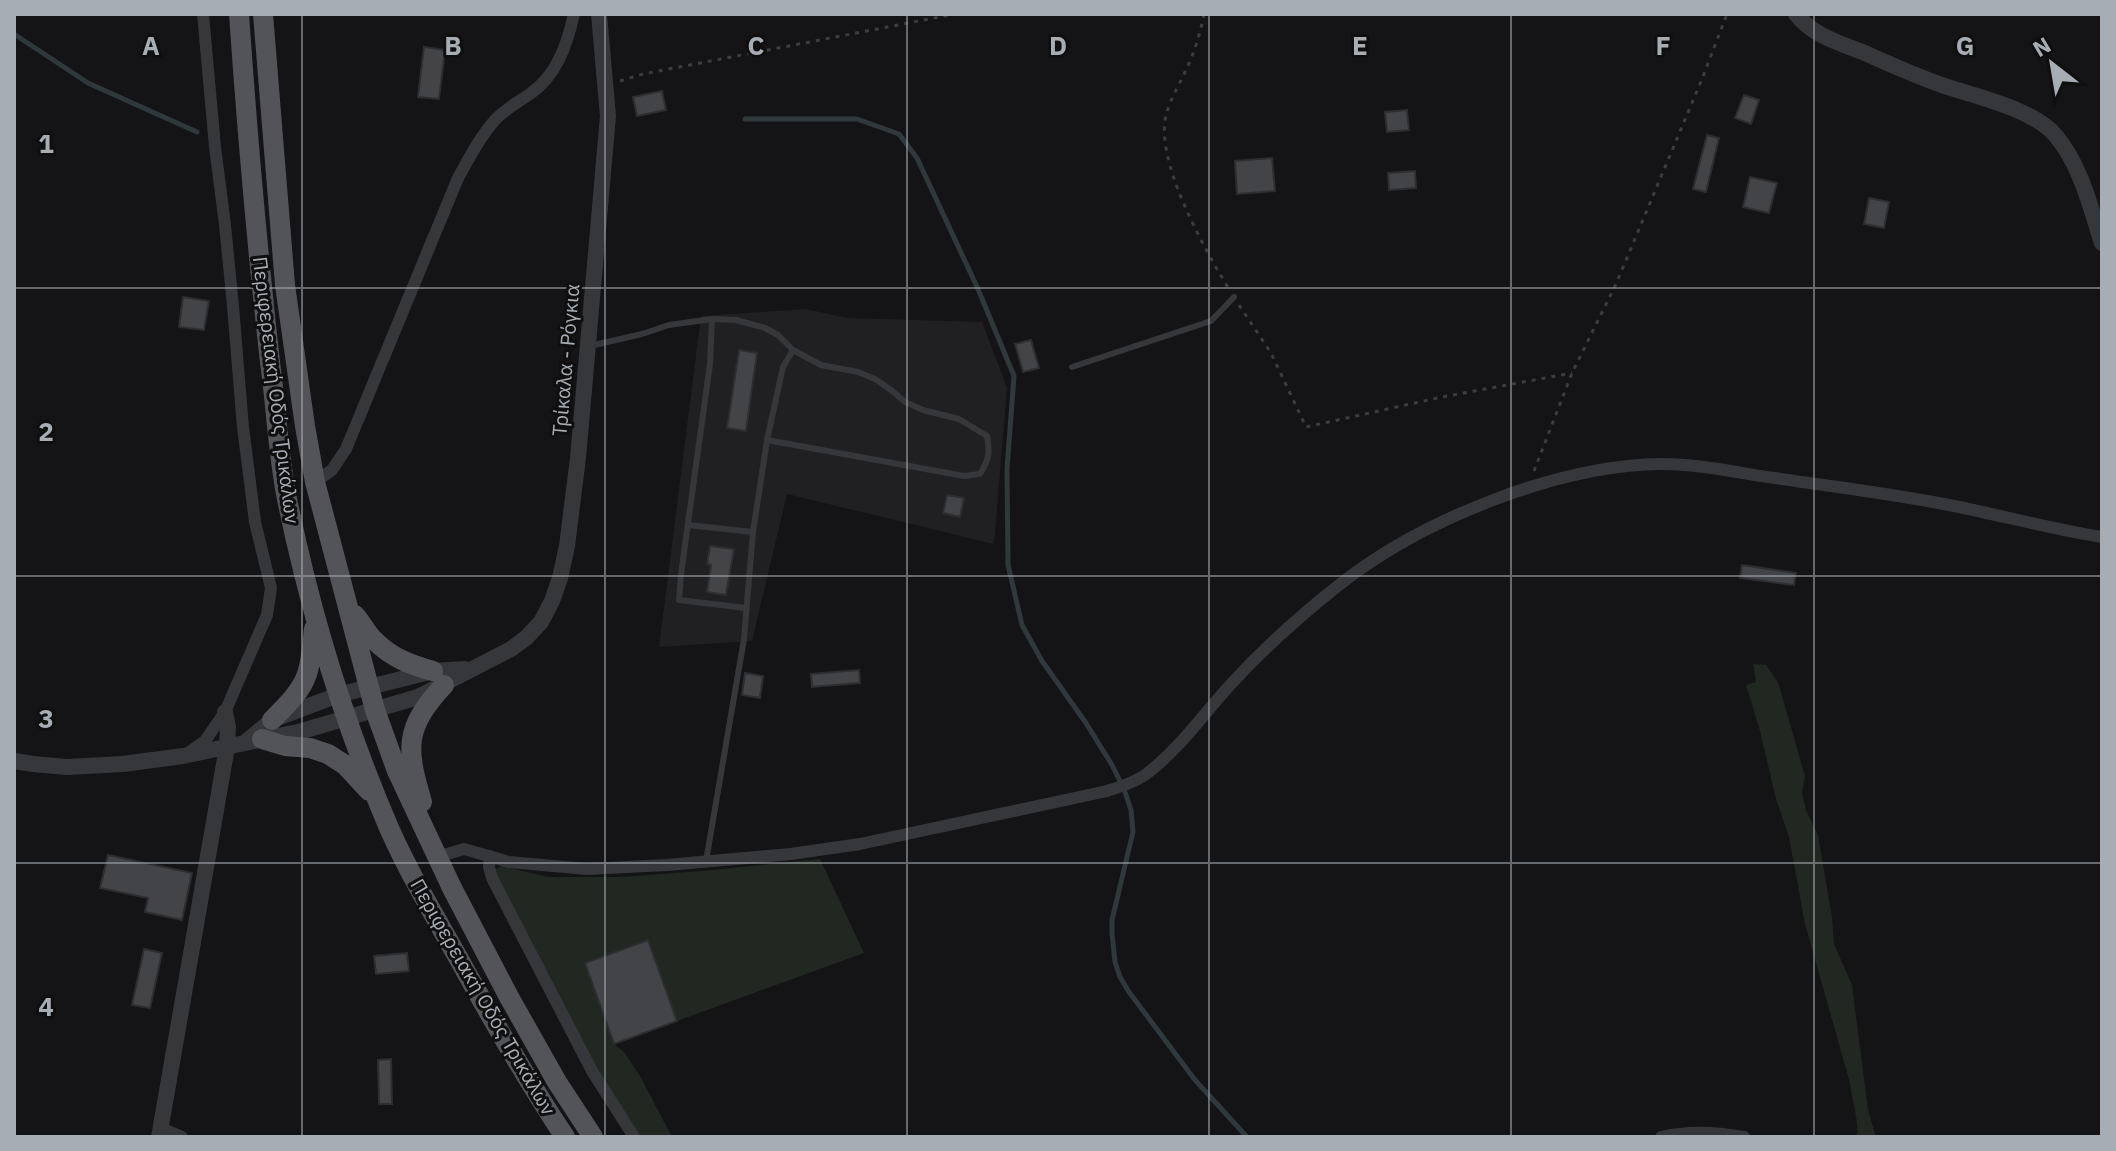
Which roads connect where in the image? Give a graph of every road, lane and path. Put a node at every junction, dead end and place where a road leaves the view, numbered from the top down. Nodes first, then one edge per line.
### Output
1 (203, 14) edge
2 (239, 14) edge
3 (263, 14) edge
4 (574, 14) edge
5 (599, 14) edge
6 (955, 14) edge
7 (1204, 14) edge
8 (1727, 14) edge
9 (1796, 14) edge
10 (605, 85) junction
11 (2102, 243) edge
12 (1234, 297) junction
13 (712, 319) junction
14 (586, 347) junction
15 (793, 350) junction
16 (1072, 367) dead end
17 (1572, 373) junction
18 (767, 440) junction
19 (315, 482) junction
20 (1527, 489) junction
21 (688, 525) junction
22 (753, 532) junction
23 (2102, 537) edge
24 (746, 608) junction
25 (349, 609) junction
26 (315, 617) junction
27 (439, 678) junction
28 (368, 686) junction
29 (338, 695) junction
30 (375, 710) junction
31 (225, 712) junction
32 (347, 719) junction
33 (272, 720) junction
34 (254, 740) junction
35 (227, 747) junction
36 (183, 756) junction
37 (14, 761) edge
38 (378, 801) junction
39 (434, 851) junction
40 (490, 856) junction
41 (706, 861) junction
42 (160, 1133) edge
43 (182, 1137) edge
44 (565, 1137) edge
45 (593, 1137) edge
46 (634, 1137) edge
47 (1661, 1137) edge
48 (1744, 1137) edge

1 - 31 street
2 - 26 main road, Περιφερειακή Οδός Τρικάλων
3 - 19 main road, Περιφερειακή Οδός Τρικάλων
4 - 19 street
5 - 10 street, Τρίκαλα - Ρόγκια
6 - 10 path
7 - 12 path
8 - 17 path
9 - 11 street
10 - 14 street, Τρίκαλα - Ρόγκια
12 - 16 lane
12 - 17 path
13 - 14 lane
13 - 15 lane
13 - 21 lane
14 - 27 street, Τρίκαλα - Ρόγκια
15 - 18 lane
15 - 18 lane
17 - 20 path
18 - 22 lane
19 - 25 main road, Περιφερειακή Οδός Τρικάλων
20 - 23 street
20 - 41 street
21 - 22 lane
21 - 24 lane
22 - 24 lane
24 - 41 lane
25 - 27 main road
25 - 28 main road, Περιφερειακή Οδός Τρικάλων
26 - 29 main road, Περιφερειακή Οδός Τρικάλων
26 - 33 main road
27 - 28 street, Τρίκαλα - Ρόγκια
27 - 30 street, Τρίκαλα - Ρόγκια
27 - 39 main road
28 - 29 street, Τρίκαλα - Ρόγκια
28 - 30 main road, Περιφερειακή Οδός Τρικάλων
29 - 32 main road, Περιφερειακή Οδός Τρικάλων
29 - 33 street, Τρίκαλα - Ρόγκια
30 - 32 street, Τρίκαλα - Ρόγκια
30 - 39 main road, Περιφερειακή Οδός Τρικάλων
31 - 35 street
31 - 36 street
32 - 34 street, Τρίκαλα - Ρόγκια
32 - 38 main road, Περιφερειακή Οδός Τρικάλων
33 - 34 street, Τρίκαλα - Ρόγκια
34 - 35 street, Τρίκαλα - Ρόγκια
34 - 38 main road
35 - 36 street, Τρίκαλα - Ρόγκια
35 - 42 street
36 - 37 street, Τρίκαλα - Ρόγκια
38 - 44 main road, Περιφερειακή Οδός Τρικάλων
39 - 40 street
39 - 45 main road, Περιφερειακή Οδός Τρικάλων
40 - 41 street
40 - 46 street
42 - 43 street
47 - 48 street

